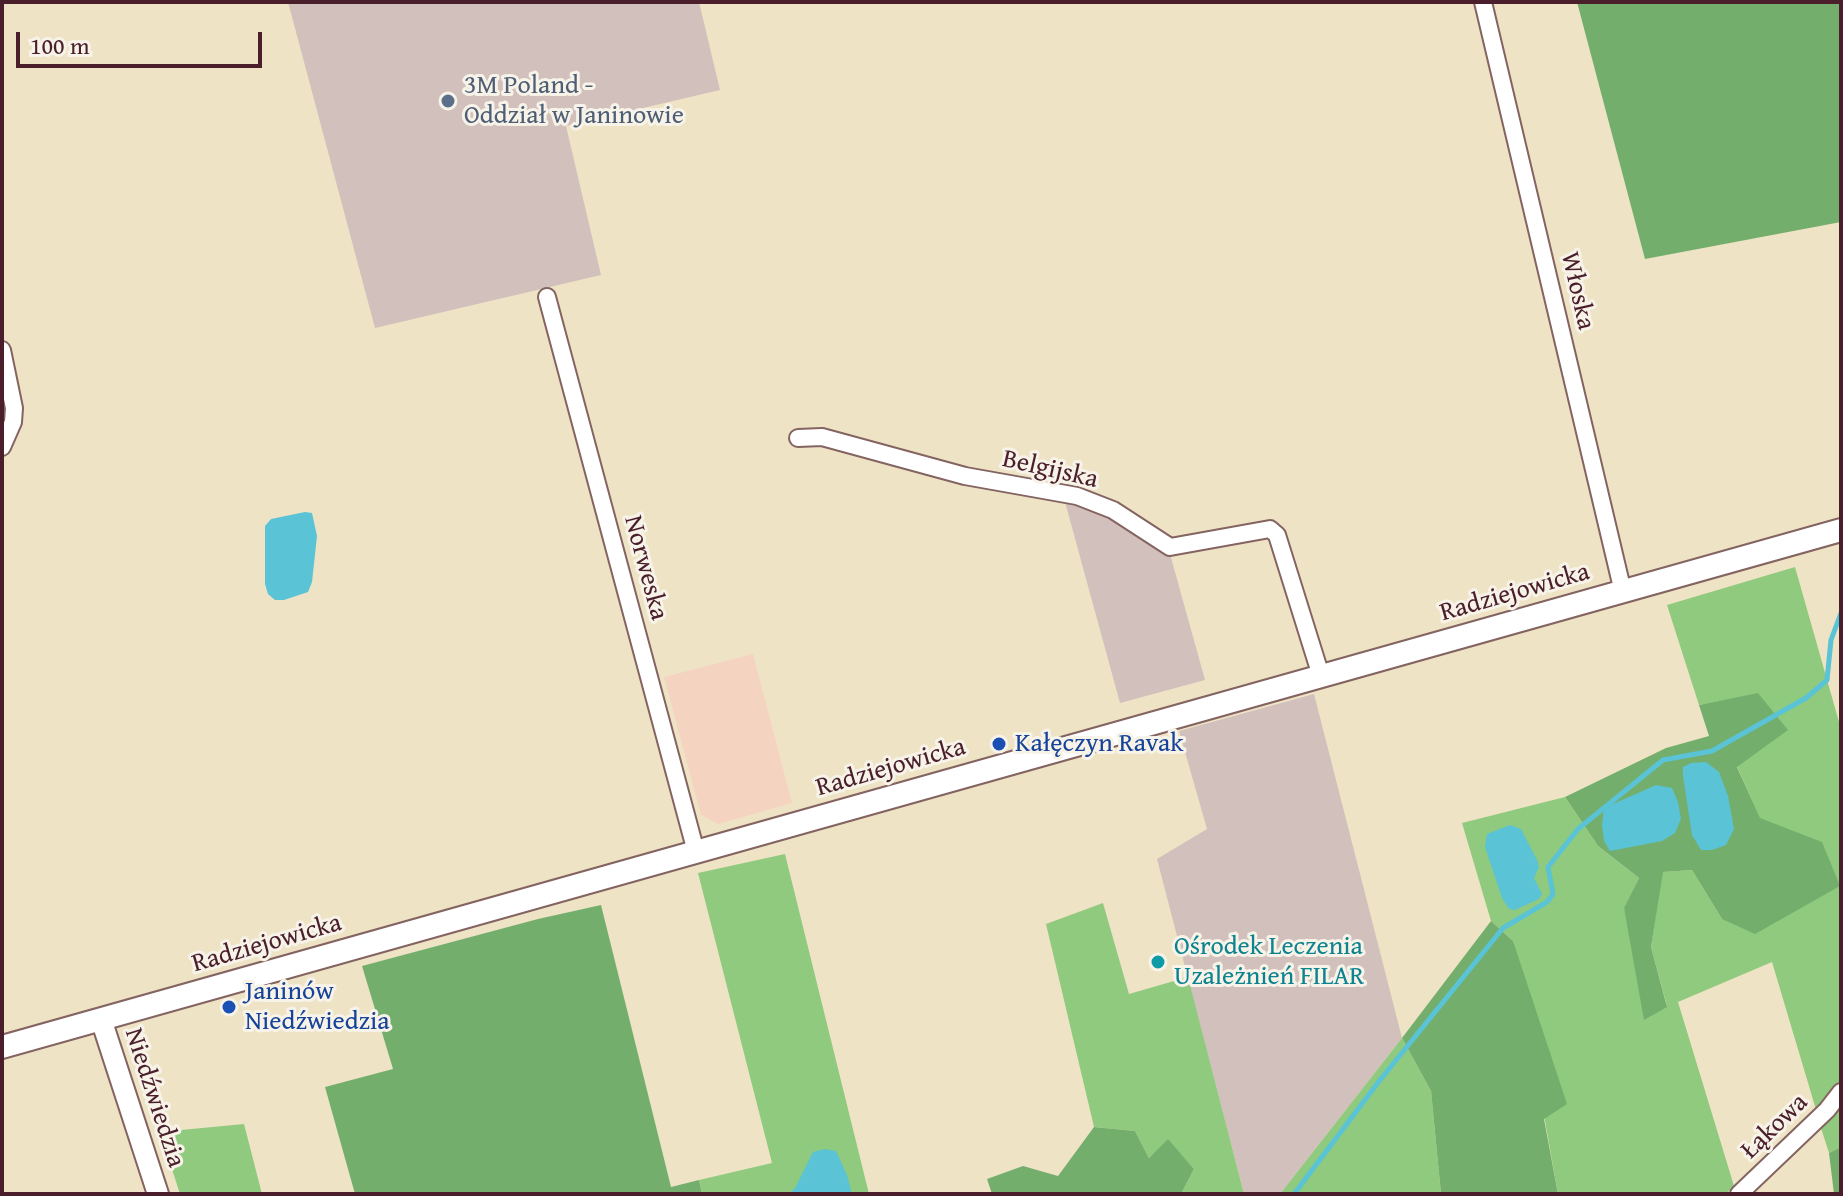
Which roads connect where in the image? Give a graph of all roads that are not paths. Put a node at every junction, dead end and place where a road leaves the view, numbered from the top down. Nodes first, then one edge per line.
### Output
1 (1483, 2) edge
2 (547, 297) dead end
3 (2, 350) edge
4 (798, 438) dead end
5 (2, 447) edge
6 (1841, 530) edge
7 (1623, 592) junction
8 (1321, 676) junction
9 (696, 852) junction
10 (101, 1019) junction
11 (2, 1047) edge
12 (1841, 1092) edge
13 (158, 1194) edge
14 (1739, 1194) edge

1 - 7 street, Włoska
2 - 9 street, Norweska
3 - 5 street
4 - 8 street, Belgijska
6 - 7 main road, Radziejowicka
7 - 8 main road, Radziejowicka
8 - 9 main road, Radziejowicka
9 - 10 main road, Radziejowicka
10 - 11 main road, Radziejowicka
10 - 13 street, Niedźwiedzia
12 - 14 street, Łąkowa

